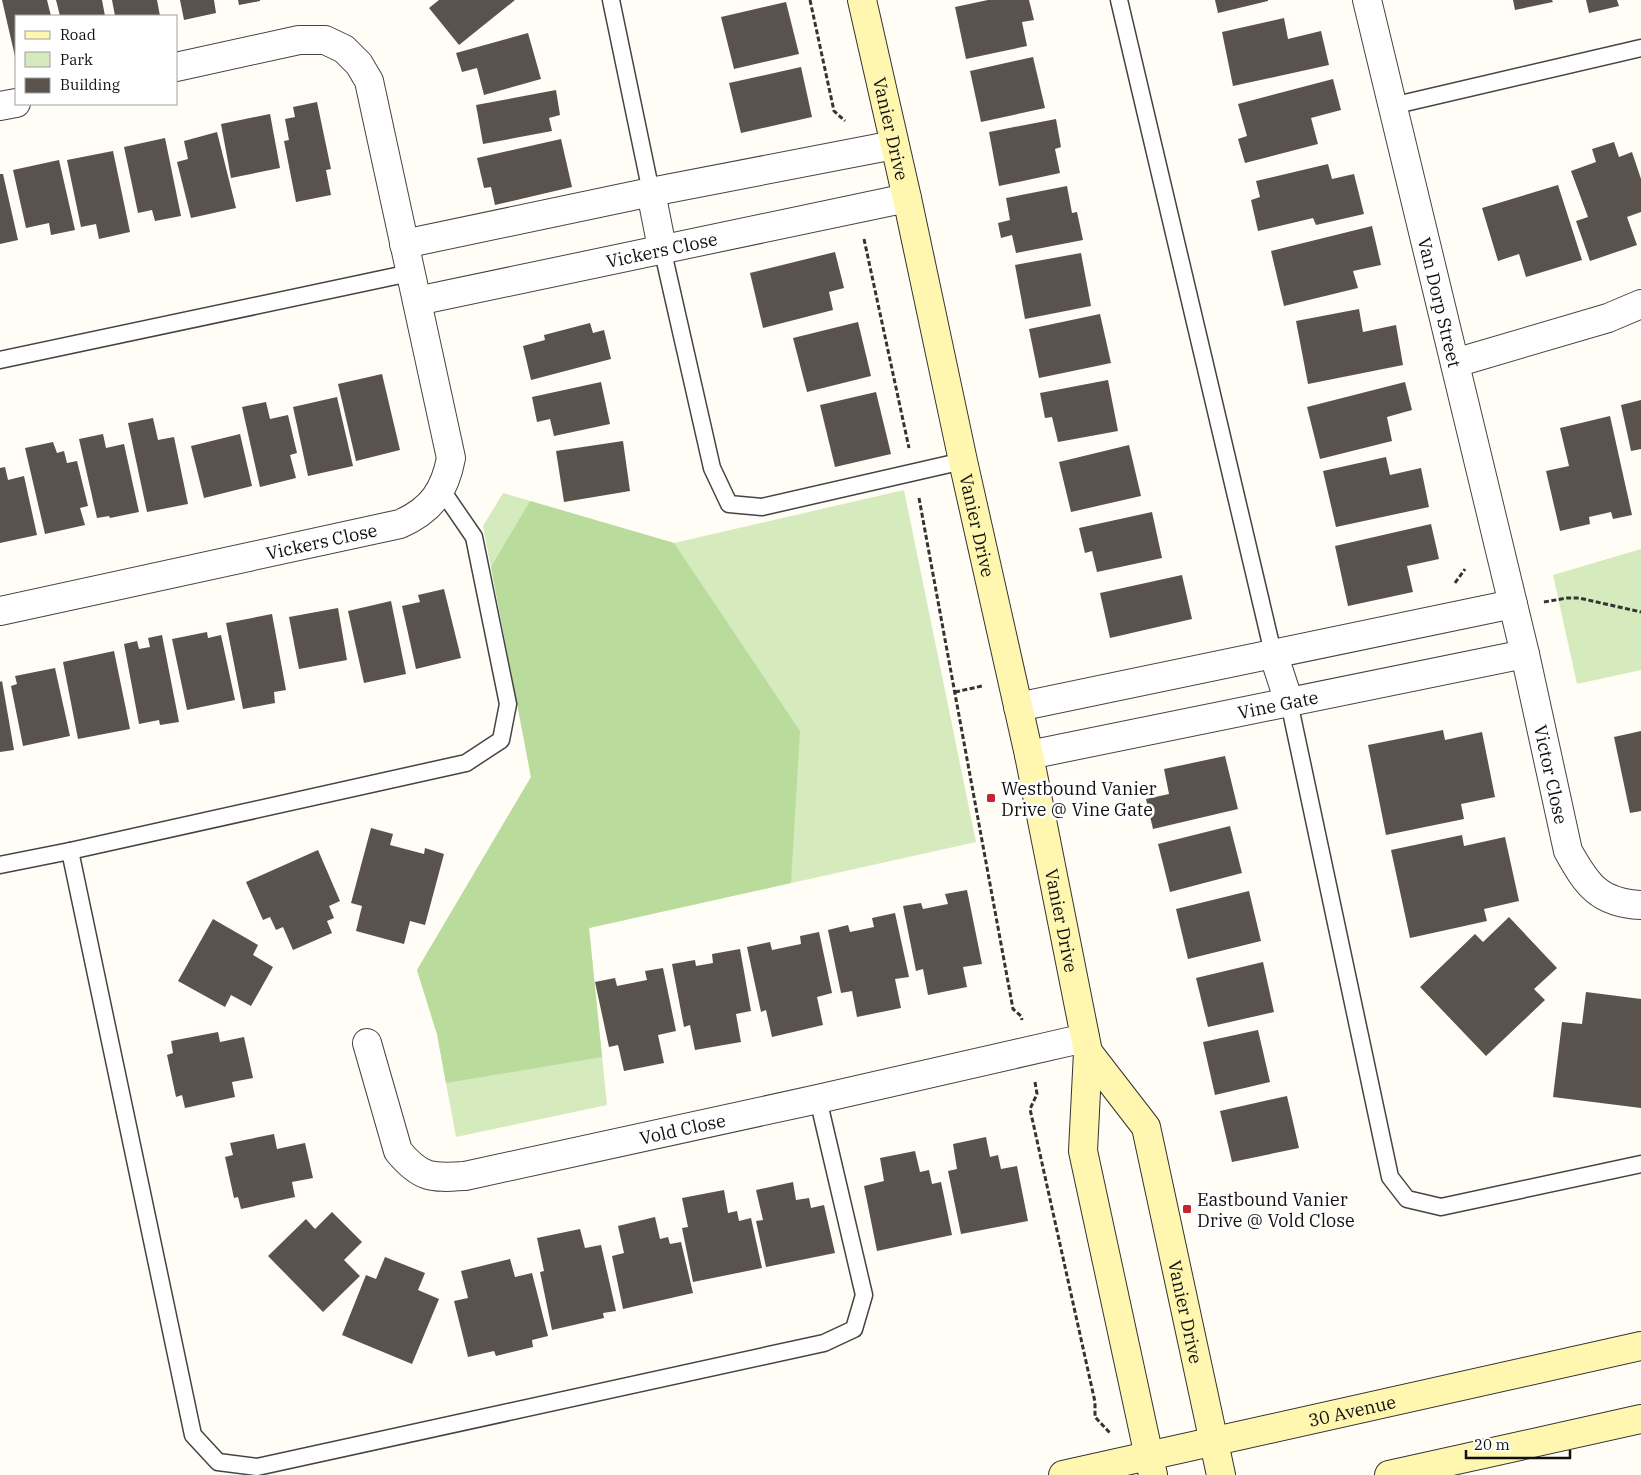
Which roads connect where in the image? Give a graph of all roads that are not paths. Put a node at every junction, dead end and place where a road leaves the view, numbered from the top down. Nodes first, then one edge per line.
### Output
1 (611, 0) edge
2 (862, 0) edge
3 (1119, 0) edge
4 (1367, 0) edge
5 (1641, 48) edge
6 (178, 67) edge
7 (15, 102) edge
8 (0, 106) edge
9 (1392, 106) junction
10 (894, 145) junction
11 (651, 192) junction
12 (907, 198) junction
13 (404, 244) junction
14 (662, 248) junction
15 (410, 273) junction
16 (417, 300) junction
17 (1641, 304) edge
18 (0, 360) edge
19 (1455, 363) junction
20 (963, 461) junction
21 (441, 489) junction
22 (1513, 604) junction
23 (0, 611) edge
24 (1274, 653) junction
25 (1525, 654) junction
26 (1289, 702) junction
27 (1018, 706) junction
28 (1029, 755) junction
29 (70, 851) junction
30 (0, 865) edge
31 (1641, 904) edge
32 (367, 1043) dead end
33 (1087, 1045) junction
34 (818, 1099) junction
35 (1641, 1164) edge
36 (1641, 1346) edge
37 (1641, 1419) edge
38 (1214, 1442) junction
39 (1151, 1465) edge
40 (1063, 1475) edge
41 (1221, 1475) edge
42 (1389, 1475) edge

1 - 11 lane
2 - 10 street, Vanier Drive
3 - 24 lane
4 - 9 street, Van Dorp Street
5 - 9 lane
6 - 13 street, Vickers Close
7 - 8 street
9 - 19 street, Van Dorp Street
10 - 11 street
10 - 12 street, Vanier Drive
11 - 13 street
11 - 14 street
12 - 14 street, Vickers Close
12 - 20 street, Vanier Drive
13 - 15 street, Vickers Close
14 - 16 street, Vickers Close
14 - 20 lane
15 - 16 street, Vickers Close
15 - 18 lane
16 - 21 street, Vickers Close
17 - 19 street
19 - 22 street, Van Dorp Street
20 - 27 street, Vanier Drive
21 - 23 street, Vickers Close
21 - 29 lane
22 - 24 street
22 - 25 street, Victor Close
24 - 26 street
24 - 27 street
25 - 26 street, Vine Gate
25 - 31 street, Victor Close
26 - 28 street, Vine Gate
26 - 35 lane
27 - 28 street, Vanier Drive
28 - 33 street, Vanier Drive
29 - 30 lane
29 - 34 lane
32 - 34 street, Vold Close
33 - 34 street, Vold Close
33 - 38 street, Vanier Drive
33 - 39 street, Vanier Drive
36 - 38 street, 30 Avenue
37 - 42 street
38 - 39 street, 30 Avenue
38 - 41 street, Vanier Drive
39 - 40 street, 30 Avenue

